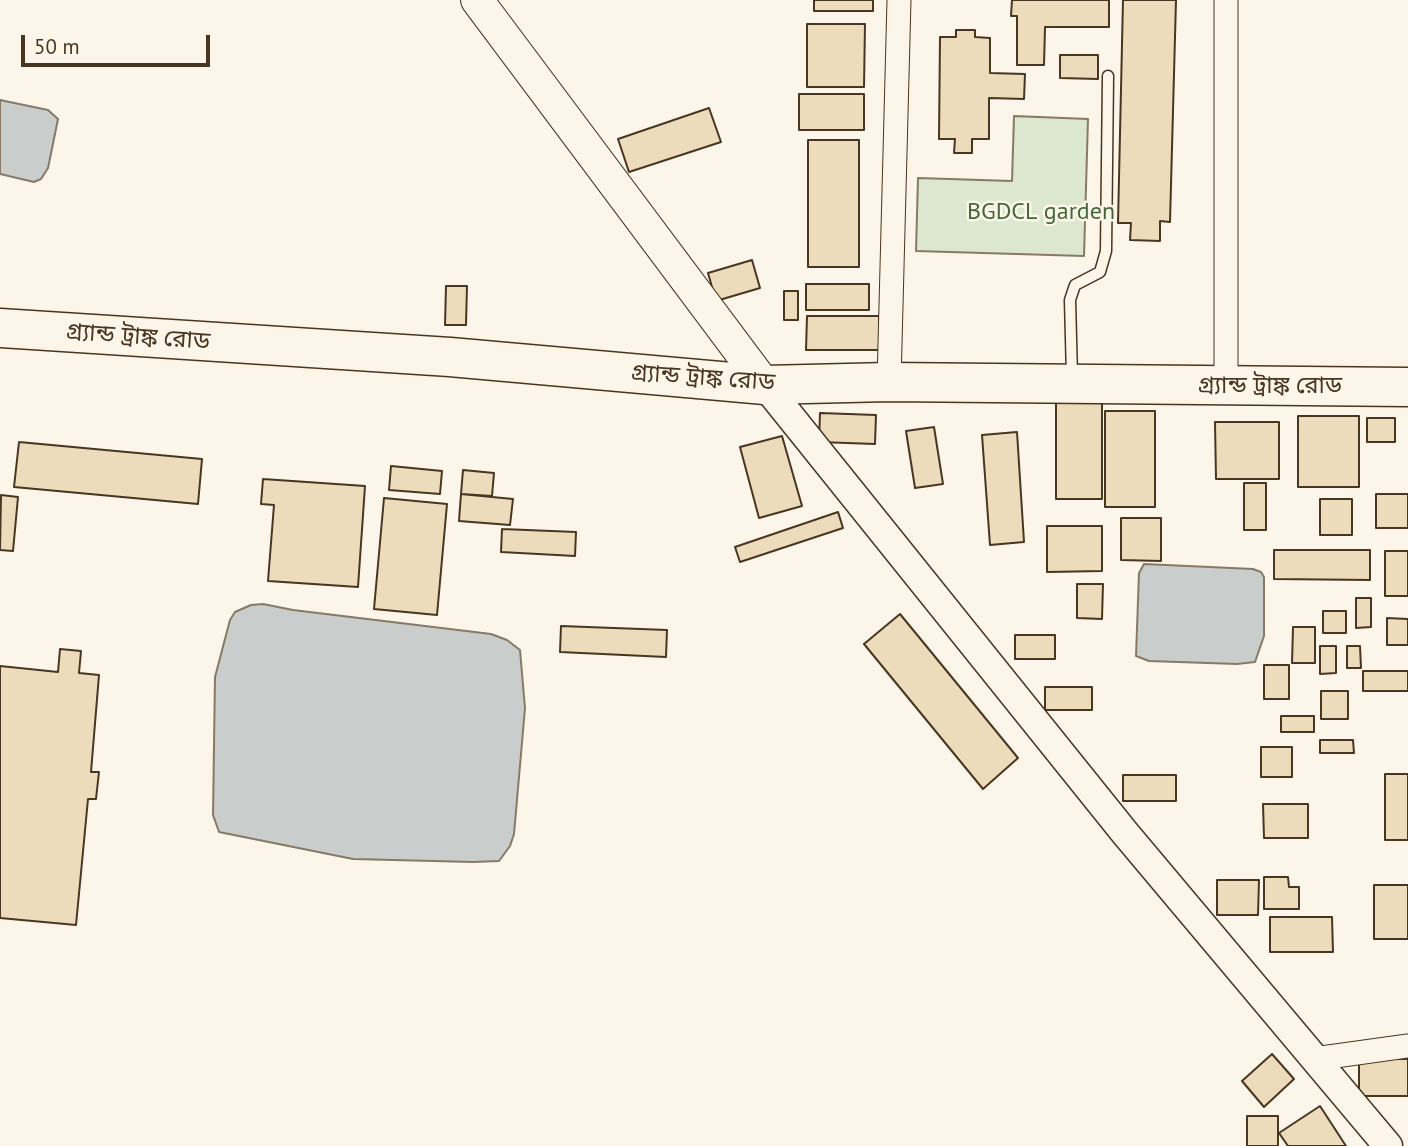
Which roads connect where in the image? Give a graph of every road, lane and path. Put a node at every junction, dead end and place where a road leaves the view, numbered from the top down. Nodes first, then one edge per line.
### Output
1 (478, 0) edge
2 (900, 0) edge
3 (1226, 0) edge
4 (1108, 76) dead end
5 (0, 328) edge
6 (889, 382) junction
7 (1072, 383) junction
8 (765, 385) junction
9 (1226, 387) junction
10 (1408, 387) edge
11 (1408, 1046) edge
12 (1314, 1059) junction
13 (1388, 1146) edge

1 - 8 main road
2 - 6 street
3 - 9 street
4 - 7 lane
5 - 8 highway, গ্র্যান্ড ট্রাঙ্ক রোড
6 - 7 highway, গ্র্যান্ড ট্রাঙ্ক রোড
6 - 8 highway, গ্র্যান্ড ট্রাঙ্ক রোড
7 - 9 highway, গ্র্যান্ড ট্রাঙ্ক রোড
8 - 12 street
9 - 10 highway, গ্র্যান্ড ট্রাঙ্ক রোড
11 - 12 street
12 - 13 street

